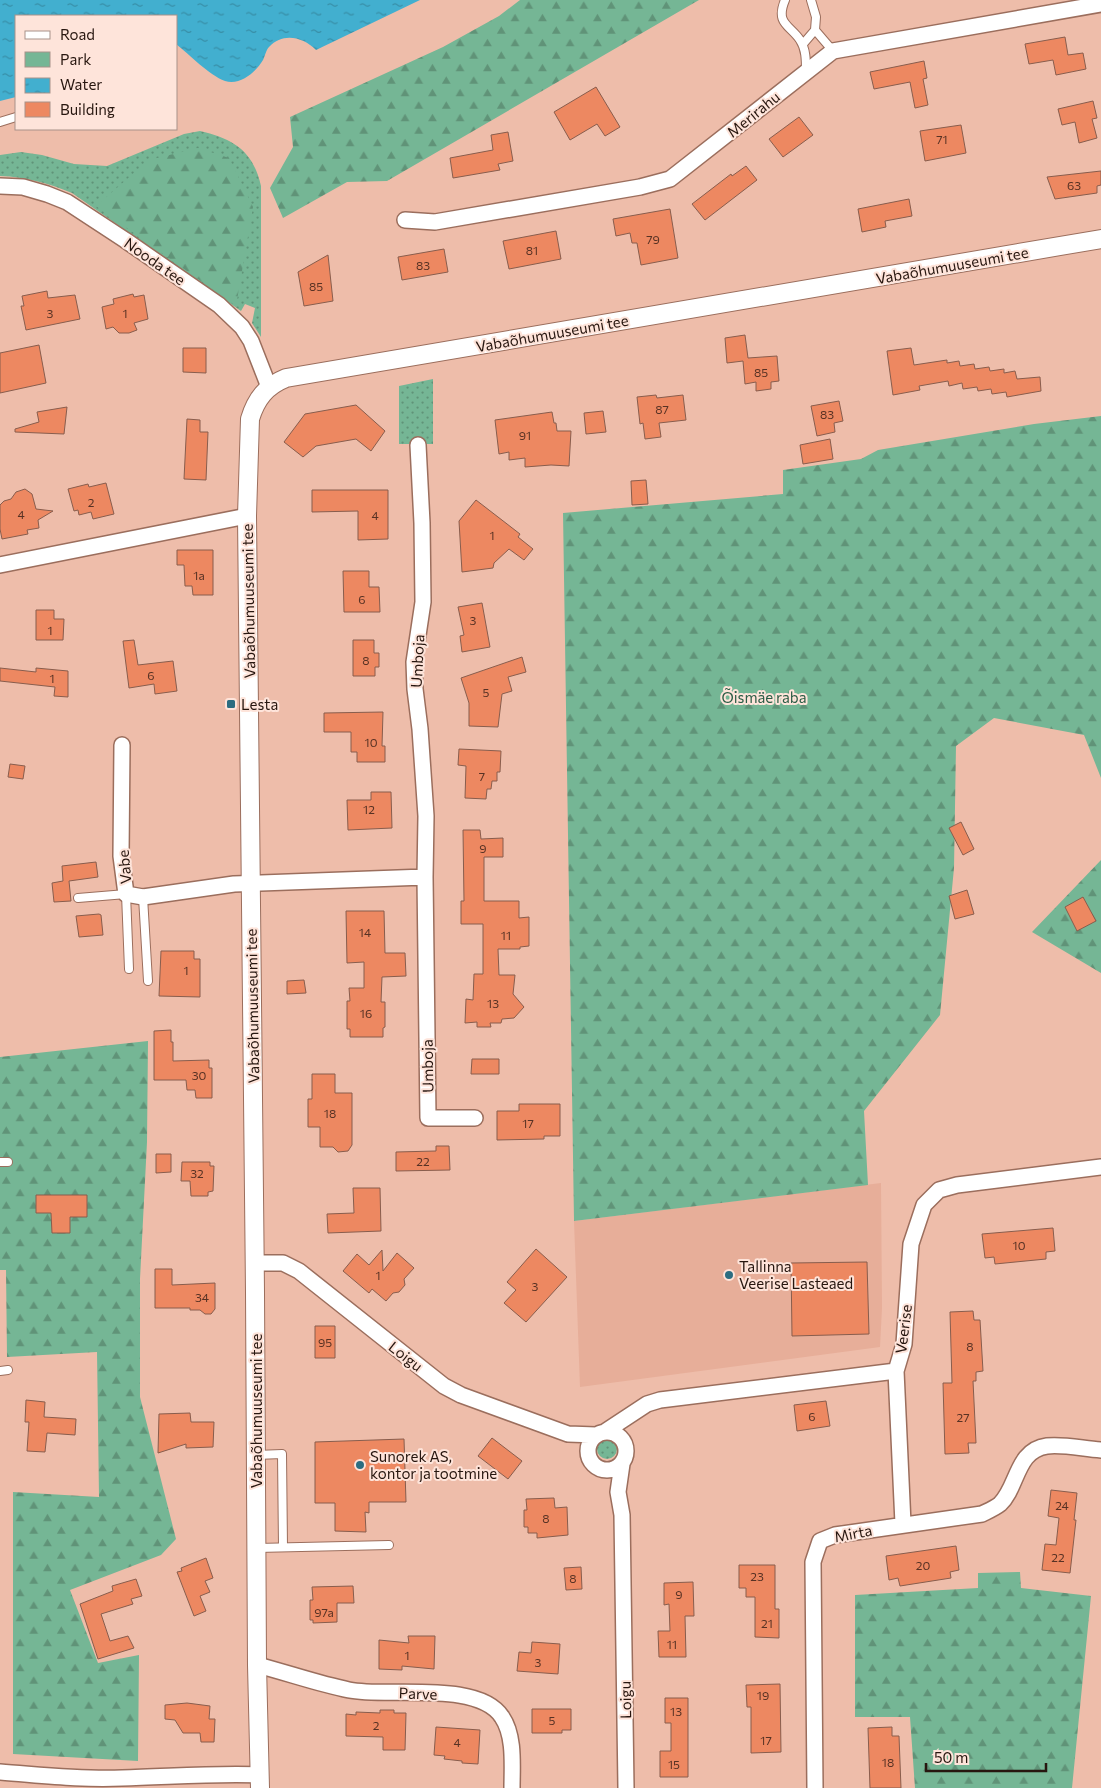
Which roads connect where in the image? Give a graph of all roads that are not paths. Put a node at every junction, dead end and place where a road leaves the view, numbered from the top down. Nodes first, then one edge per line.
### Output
1 (785, 0) edge
2 (810, 0) edge
3 (1101, 4) edge
4 (815, 30) junction
5 (802, 44) junction
6 (833, 51) junction
7 (806, 71) junction
8 (15, 117) edge
9 (0, 122) edge
10 (0, 186) edge
11 (405, 220) dead end
12 (1101, 239) edge
13 (269, 386) junction
14 (418, 445) dead end
15 (247, 516) junction
16 (0, 565) edge
17 (122, 745) dead end
18 (425, 877) junction
19 (250, 883) junction
20 (126, 894) junction
21 (143, 897) junction
22 (78, 898) dead end
23 (129, 969) dead end
24 (148, 981) dead end
25 (475, 1118) dead end
26 (1101, 1167) edge
27 (255, 1263) junction
28 (896, 1371) junction
29 (632, 1414) junction
30 (601, 1433) junction
31 (568, 1434) junction
32 (626, 1444) junction
33 (1101, 1450) edge
34 (256, 1456) junction
35 (589, 1458) junction
36 (622, 1464) junction
37 (603, 1470) junction
38 (618, 1492) junction
39 (903, 1524) junction
40 (389, 1545) dead end
41 (282, 1547) junction
42 (257, 1548) junction
43 (257, 1665) junction
44 (0, 1772) edge
45 (260, 1781) edge
46 (75, 1783) edge
47 (512, 1788) edge
48 (626, 1788) edge
49 (815, 1788) edge

1 - 5 lane
2 - 4 lane
3 - 6 street, Merirahu
4 - 5 lane
4 - 6 lane
5 - 7 lane
6 - 7 street, Merirahu
7 - 11 street, Merirahu
8 - 9 lane
10 - 13 street, Nooda tee
12 - 13 street, Vabaõhumuuseumi tee
13 - 15 street, Vabaõhumuuseumi tee
14 - 18 street, Umboja
15 - 16 street
15 - 19 street, Vabaõhumuuseumi tee
17 - 20 street, Vabe
18 - 19 street
18 - 25 street, Umboja
19 - 21 street, Vabe
19 - 27 street, Vabaõhumuuseumi tee
20 - 21 street, Vabe
20 - 22 lane
20 - 23 lane
21 - 24 lane
26 - 28 street, Veerise
27 - 31 street, Loigu
27 - 34 street, Vabaõhumuuseumi tee
28 - 29 street, Veerise
28 - 39 street
29 - 30 street, Veerise
29 - 32 street
30 - 31 street, Loigu
30 - 32 street
30 - 35 street
31 - 35 street, Loigu
32 - 36 street
33 - 39 street, Mirta
34 - 41 lane
34 - 42 street, Vabaõhumuuseumi tee
35 - 37 street
36 - 37 street
36 - 38 street, Loigu
37 - 38 street, Loigu
38 - 48 street, Loigu
39 - 49 street, Mirta
40 - 41 lane
41 - 42 lane
42 - 43 street, Vabaõhumuuseumi tee
43 - 45 street, Vabaõhumuuseumi tee
43 - 47 street, Parve
44 - 46 street
45 - 46 street

